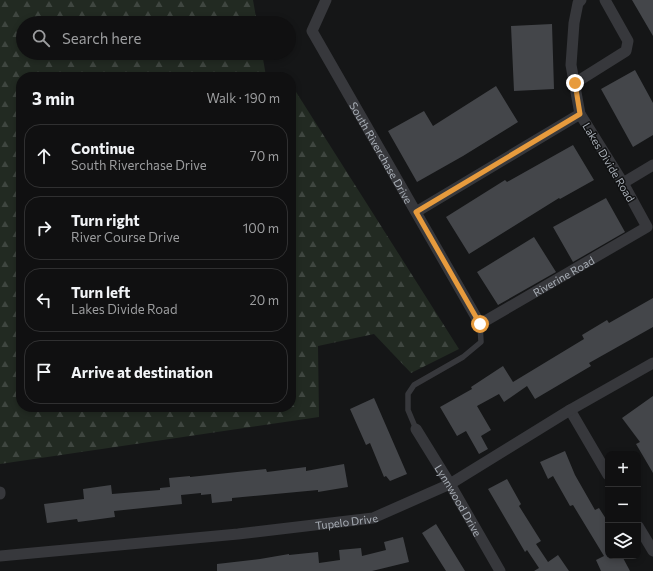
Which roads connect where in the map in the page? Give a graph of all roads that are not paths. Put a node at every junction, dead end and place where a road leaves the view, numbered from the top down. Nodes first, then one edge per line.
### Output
1 (326, 0) edge
2 (581, 0) edge
3 (604, 0) edge
4 (575, 83) junction
5 (580, 114) junction
6 (653, 165) edge
7 (623, 183) junction
8 (416, 212) junction
9 (647, 228) joint
10 (480, 324) junction
11 (653, 363) edge
12 (570, 410) junction
13 (416, 429) joint
14 (605, 470) edge
15 (450, 484) junction
16 (641, 531) edge
17 (653, 551) edge
18 (0, 556) edge
19 (500, 571) edge

1 - 8 street, South Riverchase Drive
2 - 4 street, Lakes Divide Road
3 - 4 street
4 - 5 street, Lakes Divide Road
5 - 7 street, Lakes Divide Road
5 - 8 street
6 - 7 street
7 - 9 street, Lakes Divide Road
8 - 10 street, South Riverchase Drive
9 - 10 street, Riverine Road
10 - 13 lane
11 - 12 street, Tupelo Drive
12 - 14 street
12 - 15 street, Tupelo Drive
13 - 15 street, Lynnwood Drive
15 - 18 street, Tupelo Drive
15 - 19 street, Lynnwood Drive
16 - 17 street

